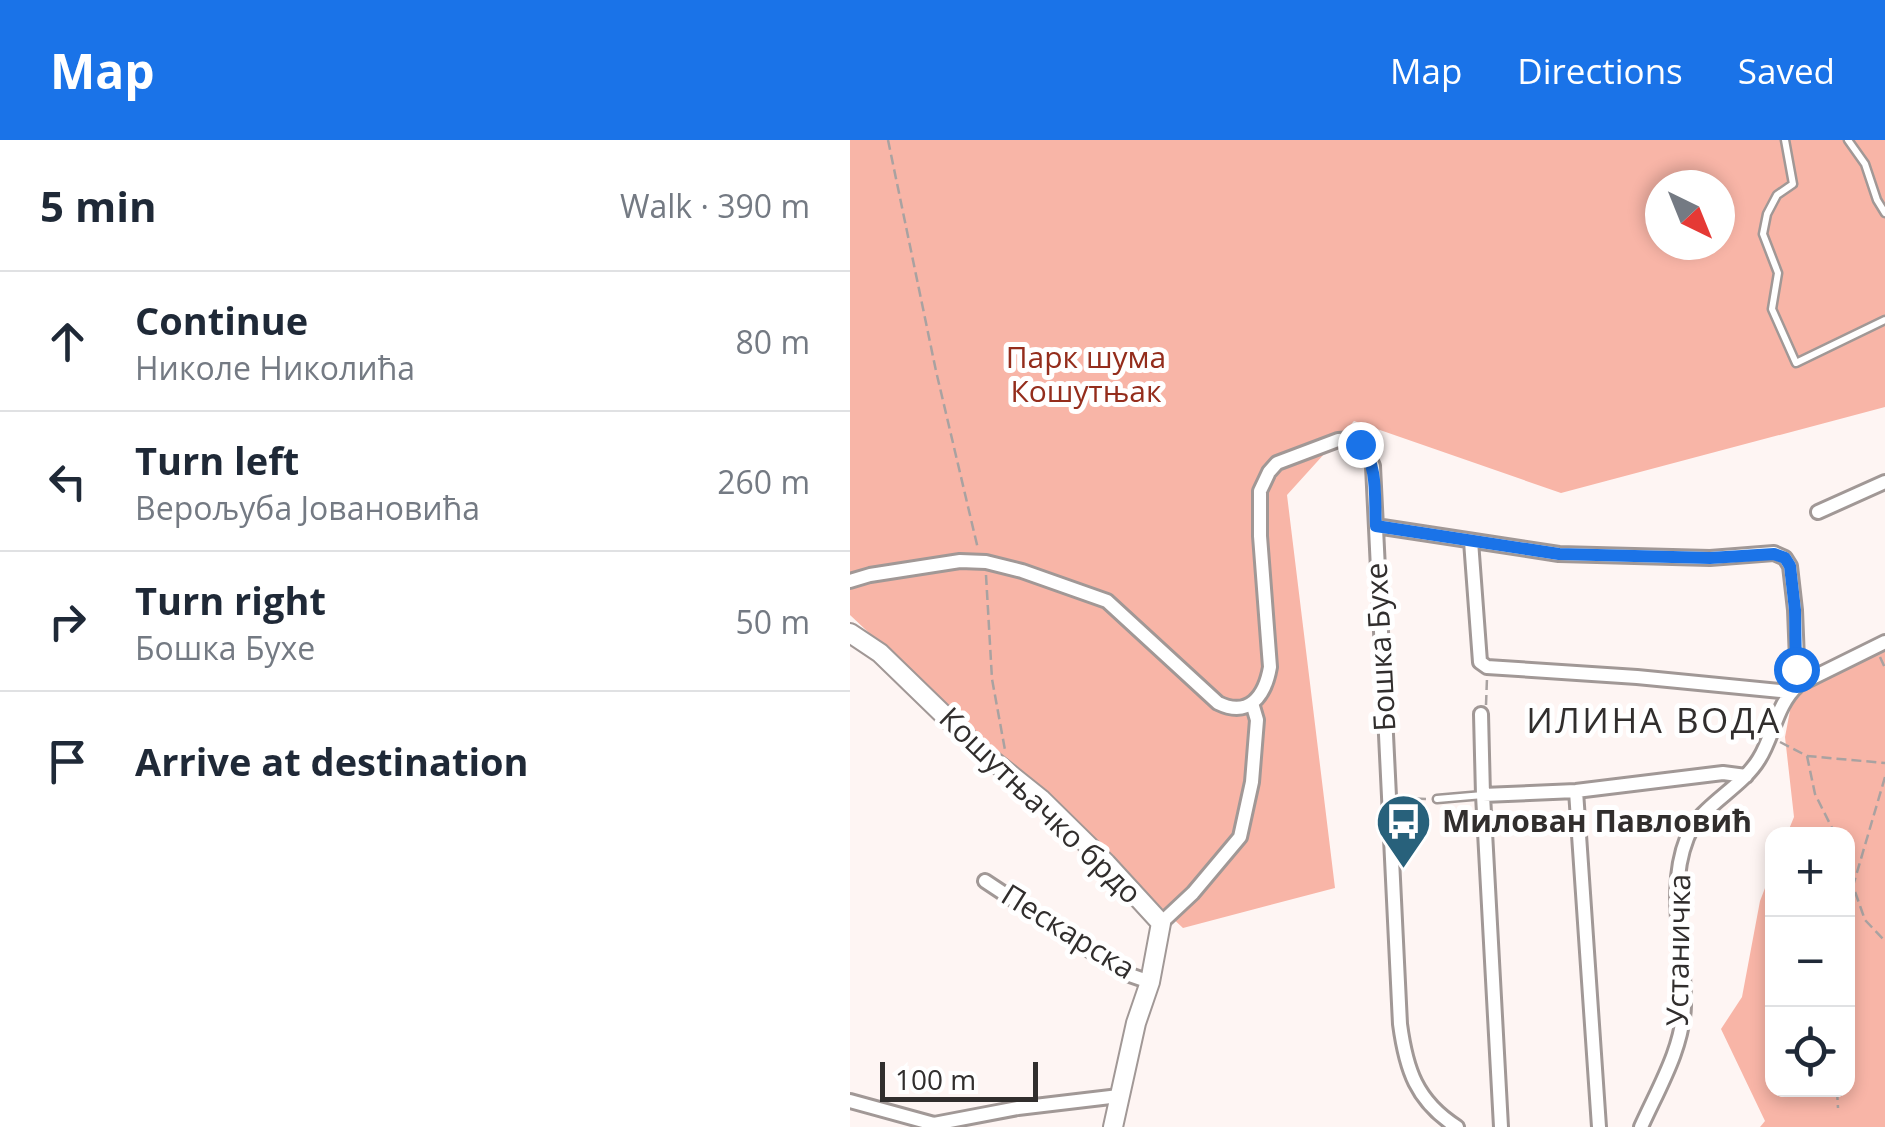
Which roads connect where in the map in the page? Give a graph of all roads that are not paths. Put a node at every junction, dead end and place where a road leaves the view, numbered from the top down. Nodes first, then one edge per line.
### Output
1 (1785, 140) edge
2 (1848, 140) edge
3 (1881, 198) edge
4 (1885, 213) edge
5 (1885, 320) edge
6 (1885, 482) edge
7 (1818, 512) dead end
8 (1376, 526) junction
9 (1471, 541) junction
10 (850, 580) edge
11 (850, 633) edge
12 (1885, 642) edge
13 (1794, 688) junction
14 (1252, 703) junction
15 (1481, 714) road end
16 (1746, 776) junction
17 (1576, 791) junction
18 (1483, 794) junction
19 (1437, 799) road end
20 (986, 881) dead end
21 (1161, 924) junction
22 (1150, 982) junction
23 (1120, 1096) junction
24 (850, 1101) edge
25 (1442, 1122) edge
26 (1113, 1127) edge
27 (1458, 1127) edge
28 (1502, 1127) edge
29 (1598, 1127) edge
30 (1640, 1127) edge

1 - 5 lane
2 - 3 lane
3 - 4 lane
6 - 7 street
8 - 9 street
8 - 14 street, Бошка Бухе
8 - 25 street, Бошка Бухе
9 - 13 street
9 - 13 street
10 - 14 street
11 - 21 street, Кошутњачко брдо
12 - 13 street
13 - 16 street, Устаничка
14 - 21 street, Бошка Бухе
15 - 18 street
16 - 17 street
16 - 30 street, Устаничка
17 - 18 street
17 - 29 street
18 - 19 lane
18 - 28 street
20 - 22 street, Пескарска
21 - 22 street, Кошутњачко брдо
22 - 23 street, Кошутњачко брдо
23 - 24 street
23 - 26 street, Кошутњачко брдо
25 - 27 street, Бошка Бухе

